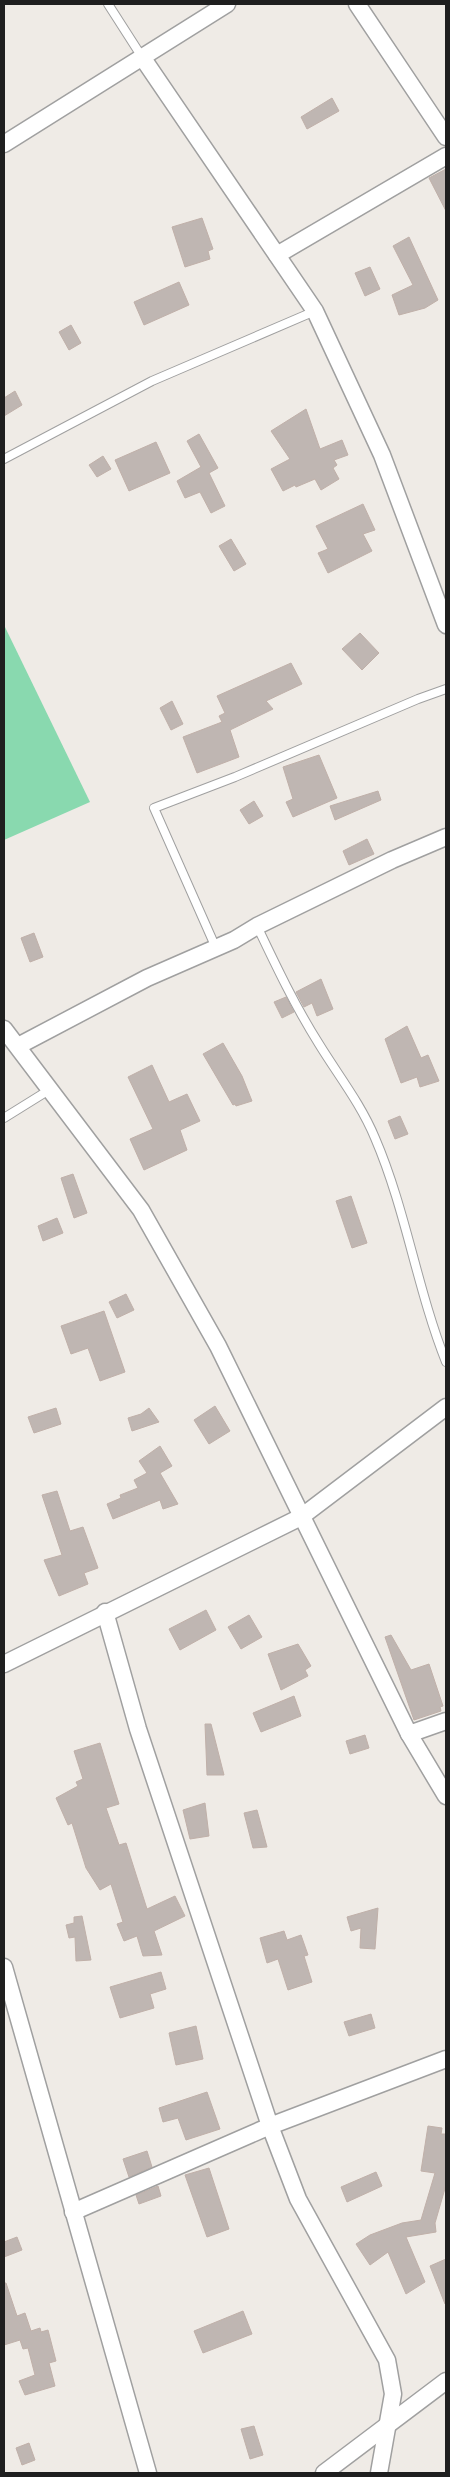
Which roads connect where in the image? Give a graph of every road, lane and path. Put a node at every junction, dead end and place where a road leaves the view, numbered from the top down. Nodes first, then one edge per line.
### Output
1 (108, 4) edge
2 (227, 4) edge
3 (357, 4) edge
4 (142, 57) junction
5 (446, 137) edge
6 (4, 144) edge
7 (446, 156) edge
8 (277, 255) junction
9 (315, 311) junction
10 (4, 459) edge
11 (446, 625) edge
12 (446, 689) edge
13 (446, 837) edge
14 (258, 926) junction
15 (216, 948) junction
16 (4, 1030) edge
17 (18, 1046) junction
18 (49, 1090) junction
19 (4, 1118) edge
20 (446, 1362) edge
21 (446, 1407) edge
22 (301, 1517) junction
23 (105, 1612) junction
24 (4, 1664) edge
25 (446, 1721) edge
26 (409, 1734) junction
27 (446, 1796) edge
28 (4, 1967) edge
29 (446, 2059) edge
30 (270, 2126) junction
31 (73, 2212) junction
32 (446, 2381) edge
33 (389, 2426) junction
34 (148, 2473) edge
35 (324, 2473) edge
36 (379, 2473) edge

1 - 4 lane
2 - 4 street
3 - 5 street
4 - 6 street
4 - 8 street
7 - 8 street
8 - 9 street
9 - 10 lane
9 - 11 street
12 - 15 lane
13 - 14 street
14 - 15 street
14 - 20 lane
15 - 17 street
16 - 17 street
17 - 18 street
18 - 19 lane
18 - 22 street
21 - 22 street
22 - 23 street
22 - 26 street
23 - 24 street
23 - 30 street
25 - 26 street
26 - 27 street
28 - 31 street
29 - 30 street
30 - 31 street
30 - 33 street
31 - 34 street
32 - 33 street
33 - 35 street
33 - 36 street

